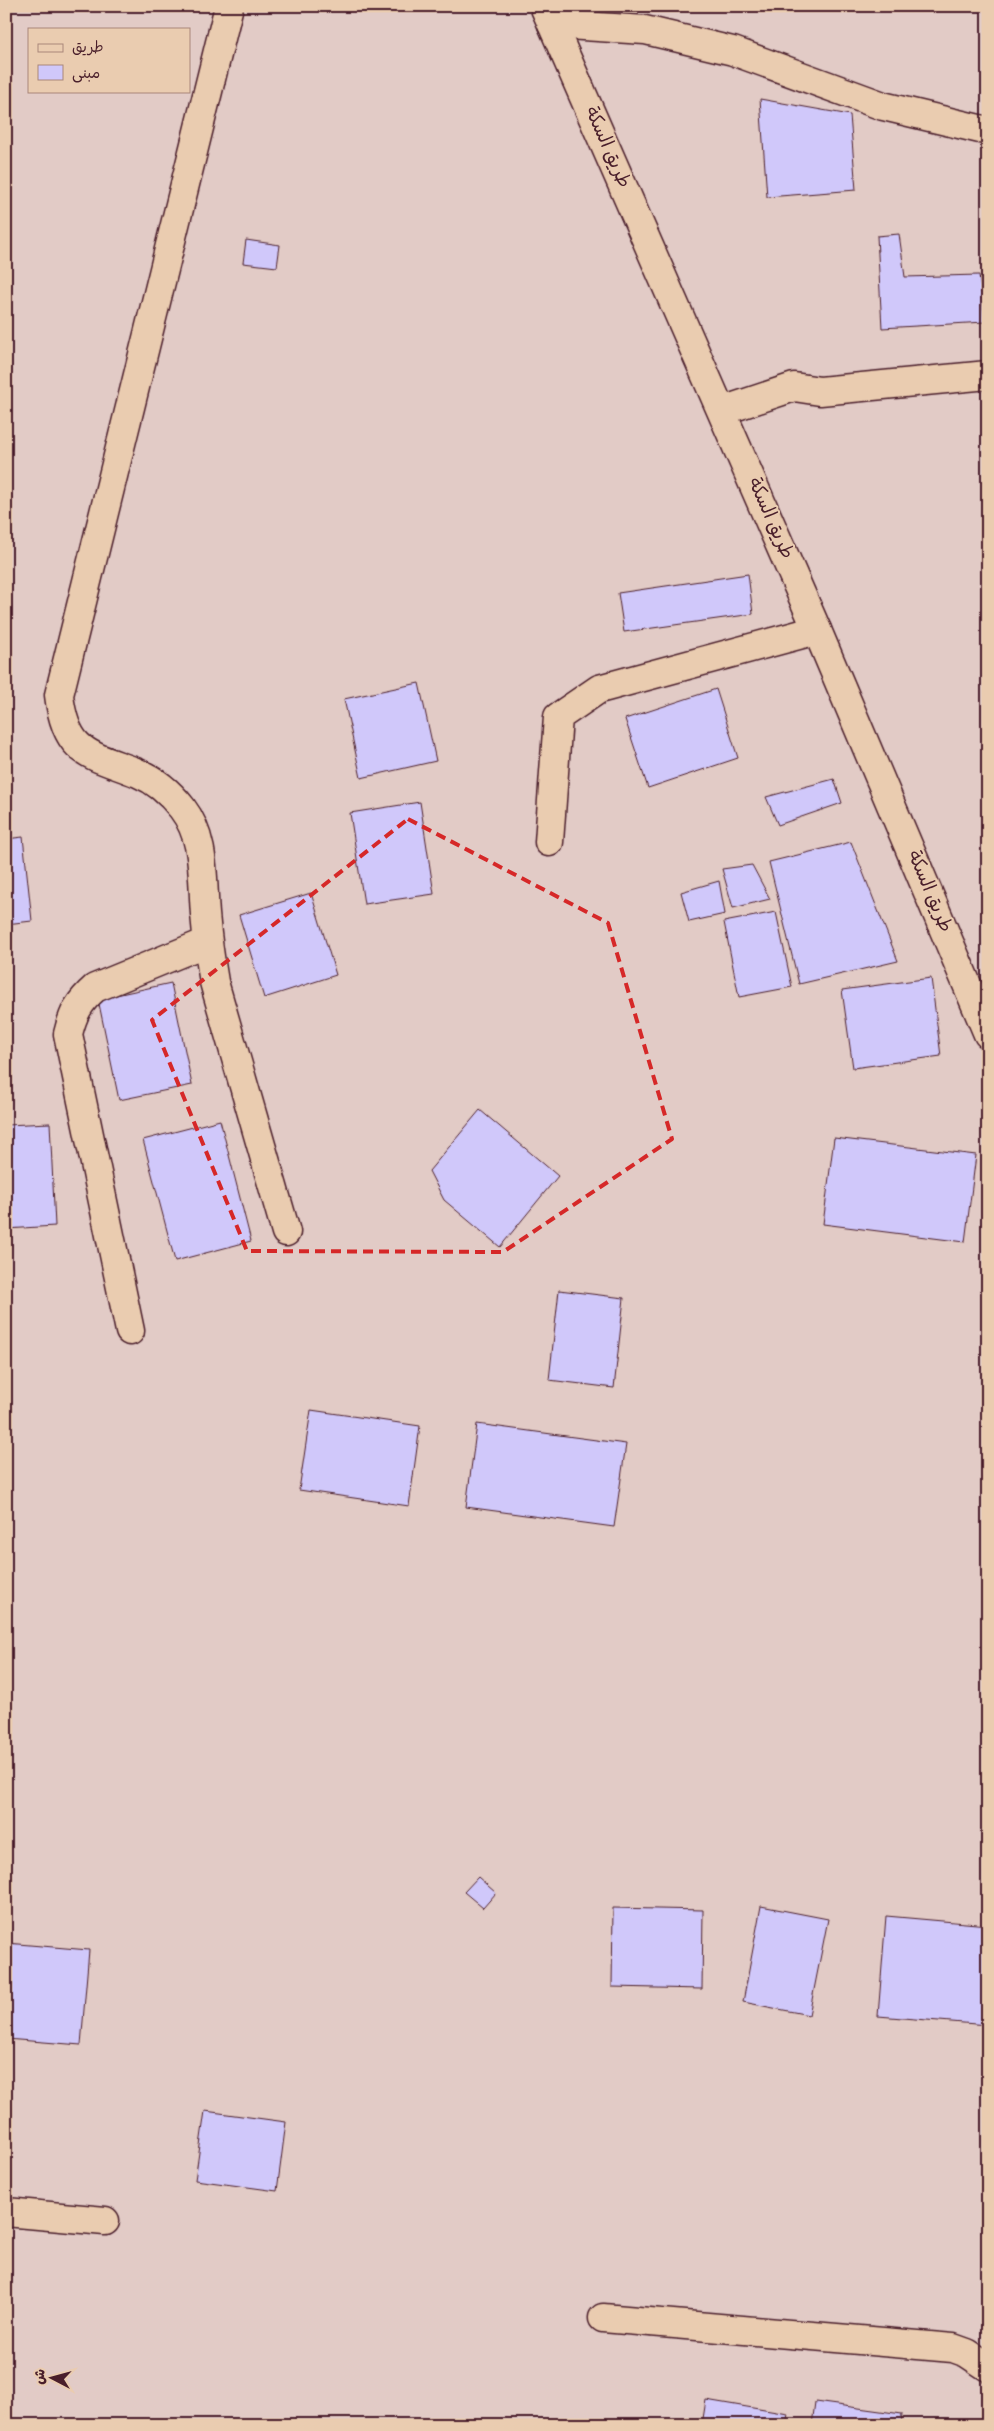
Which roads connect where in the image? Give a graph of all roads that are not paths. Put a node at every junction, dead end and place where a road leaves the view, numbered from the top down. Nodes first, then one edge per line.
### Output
1 (229, 6) edge
2 (548, 15) edge
3 (988, 131) edge
4 (988, 375) edge
5 (722, 411) junction
6 (817, 630) junction
7 (550, 842) dead end
8 (207, 942) junction
9 (988, 1034) edge
10 (286, 1232) dead end
11 (130, 1331) dead end
12 (6, 2212) edge
13 (105, 2221) dead end
14 (603, 2318) dead end
15 (988, 2367) edge

1 - 8 street
2 - 3 street
2 - 5 street, طريق السكة
4 - 5 street
5 - 6 street, طريق السكة
6 - 7 street
6 - 9 street, طريق السكة
8 - 10 street
8 - 11 street
12 - 13 street
14 - 15 street

